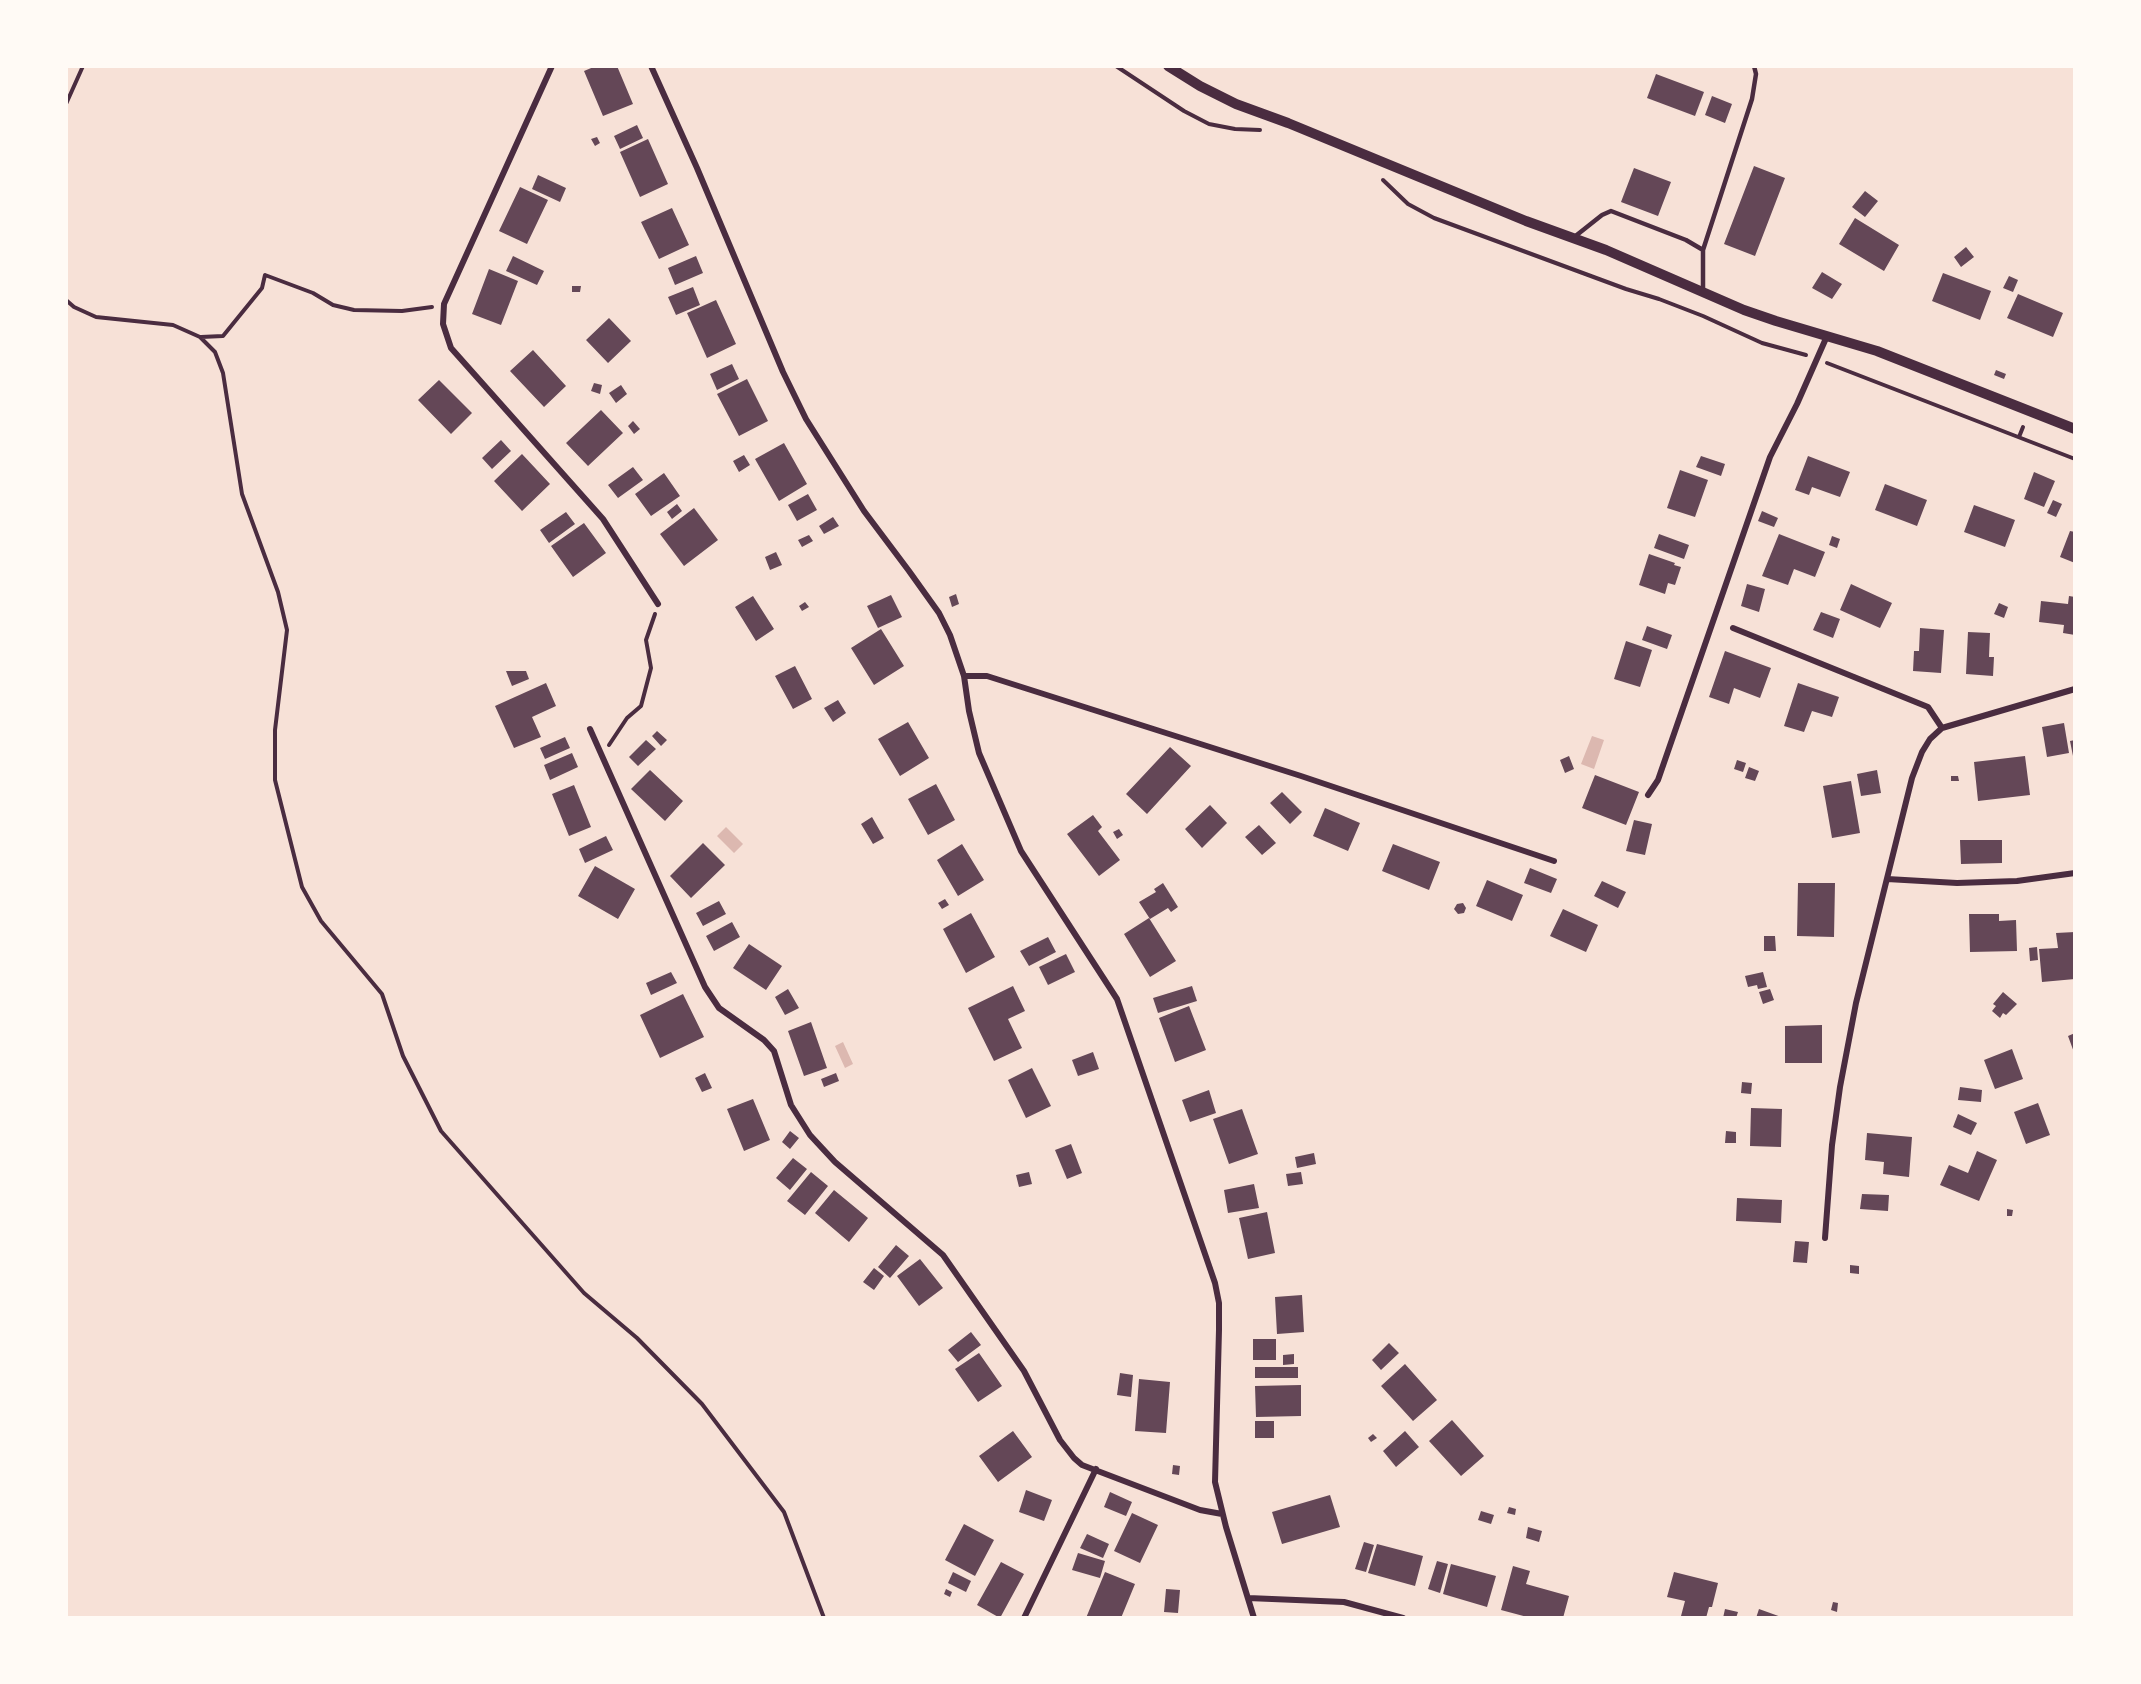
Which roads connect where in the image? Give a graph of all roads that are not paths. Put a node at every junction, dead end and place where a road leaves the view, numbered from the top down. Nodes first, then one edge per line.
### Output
1 (552, 66) edge
2 (651, 66) edge
3 (1168, 66) edge
4 (1754, 66) edge
5 (1573, 238) junction
6 (1703, 250) junction
7 (1703, 291) junction
8 (1827, 336) junction
9 (2075, 429) edge
10 (658, 604) road end
11 (1733, 628) dead end
12 (964, 675) junction
13 (2075, 689) edge
14 (1942, 728) junction
15 (591, 729) dead end
16 (1648, 795) dead end
17 (1554, 861) dead end
18 (2075, 873) edge
19 (1887, 879) junction
20 (1825, 1238) dead end
21 (1096, 1470) junction
22 (1222, 1514) junction
23 (1248, 1598) junction
24 (1024, 1618) edge
25 (1254, 1618) edge
26 (1403, 1618) edge

1 - 10 street
2 - 12 street
3 - 5 street
4 - 6 lane
5 - 6 lane
5 - 7 street
6 - 7 lane
7 - 8 street
8 - 9 street
8 - 16 street
11 - 14 street
12 - 17 street
12 - 22 street
13 - 14 street
14 - 19 street
15 - 21 street
18 - 19 street
19 - 20 street
21 - 22 street
21 - 24 street
22 - 23 street
23 - 25 street
23 - 26 street

